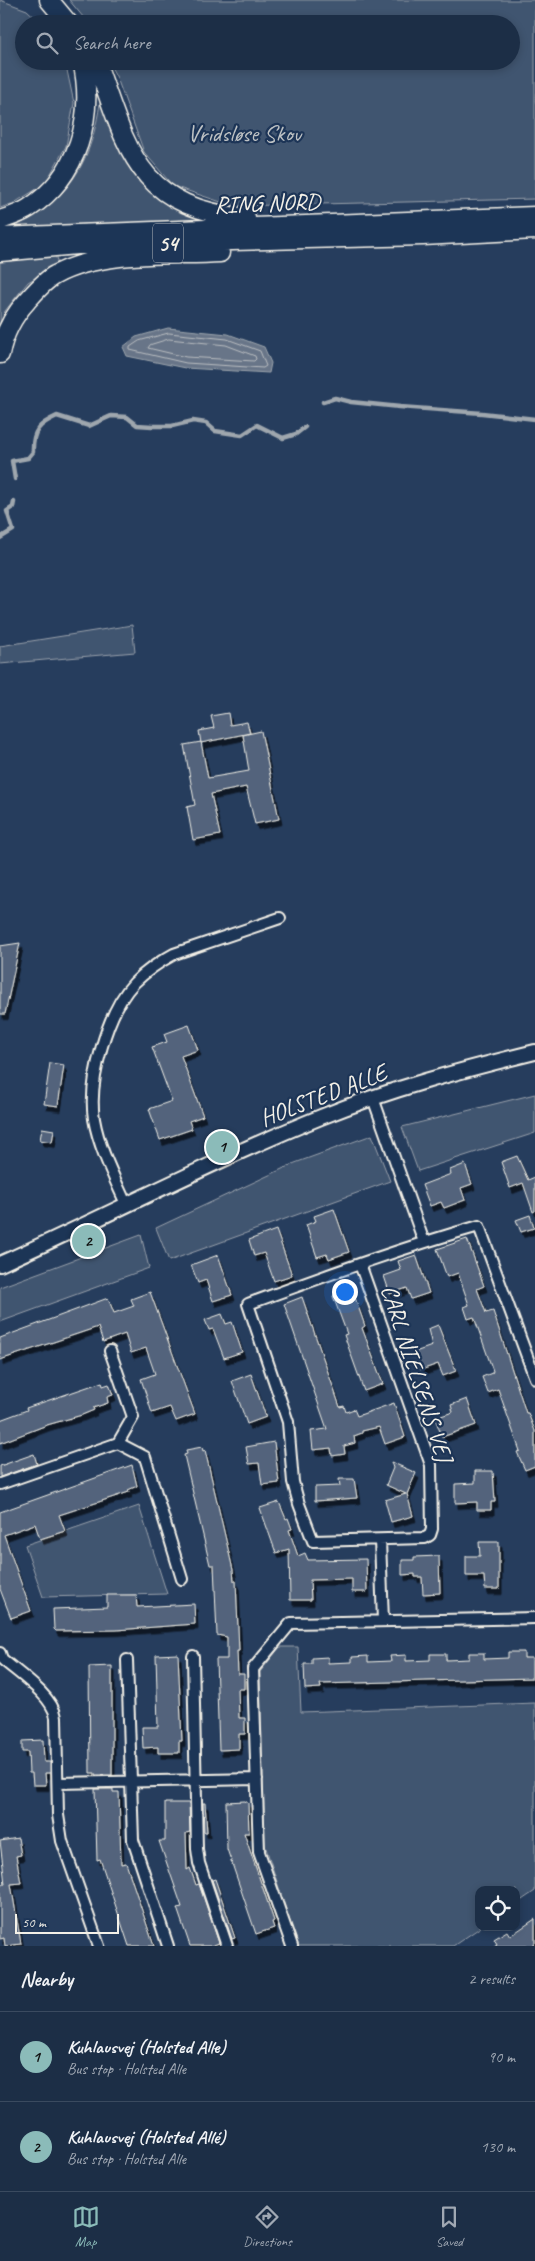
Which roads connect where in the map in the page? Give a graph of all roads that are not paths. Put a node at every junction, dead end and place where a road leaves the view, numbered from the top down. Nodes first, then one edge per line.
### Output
1 (49, 0) edge
2 (62, 15) edge
3 (83, 70) edge
4 (99, 70) edge
5 (535, 216) edge
6 (0, 220) edge
7 (409, 222) junction
8 (535, 230) edge
9 (0, 237) edge
10 (329, 239) junction
11 (0, 252) edge
12 (0, 354) edge
13 (280, 918) dead end
14 (535, 1052) edge
15 (373, 1098) junction
16 (126, 1204) junction
17 (424, 1242) junction
18 (0, 1264) edge
19 (360, 1264) junction
20 (110, 1351) dead end
21 (535, 1378) edge
22 (118, 1443) junction
23 (0, 1484) edge
24 (380, 1540) junction
25 (182, 1579) dead end
26 (535, 1618) edge
27 (383, 1621) junction
28 (0, 1653) edge
29 (193, 1656) dead end
30 (127, 1660) dead end
31 (257, 1779) junction
32 (196, 1780) junction
33 (131, 1782) junction
34 (58, 1783) junction
35 (99, 1946) edge
36 (168, 1946) edge
37 (227, 1946) edge
38 (292, 1946) edge

1 - 2 highway
3 - 6 highway
4 - 7 highway
5 - 7 highway, RING NORD / 54
7 - 9 highway, RING NORD / 54
8 - 10 highway, 54
10 - 11 highway, 54
10 - 12 highway
13 - 16 street
14 - 15 street, HOLSTED ALLE
15 - 16 street, HOLSTED ALLE
15 - 17 street
16 - 18 street, HOLSTED ALLE
17 - 19 street, CARL NIELSENS VEJ
17 - 21 street, CARL NIELSENS VEJ
19 - 24 street, CARL NIELSENS VEJ
19 - 24 street, CARL NIELSENS VEJ
20 - 22 street
22 - 23 street
22 - 25 street
24 - 27 street
26 - 27 street
27 - 31 street
28 - 34 street
29 - 32 street
30 - 33 street
31 - 32 street
31 - 38 street
32 - 33 street
32 - 37 street
33 - 34 street
33 - 36 street
34 - 35 street

